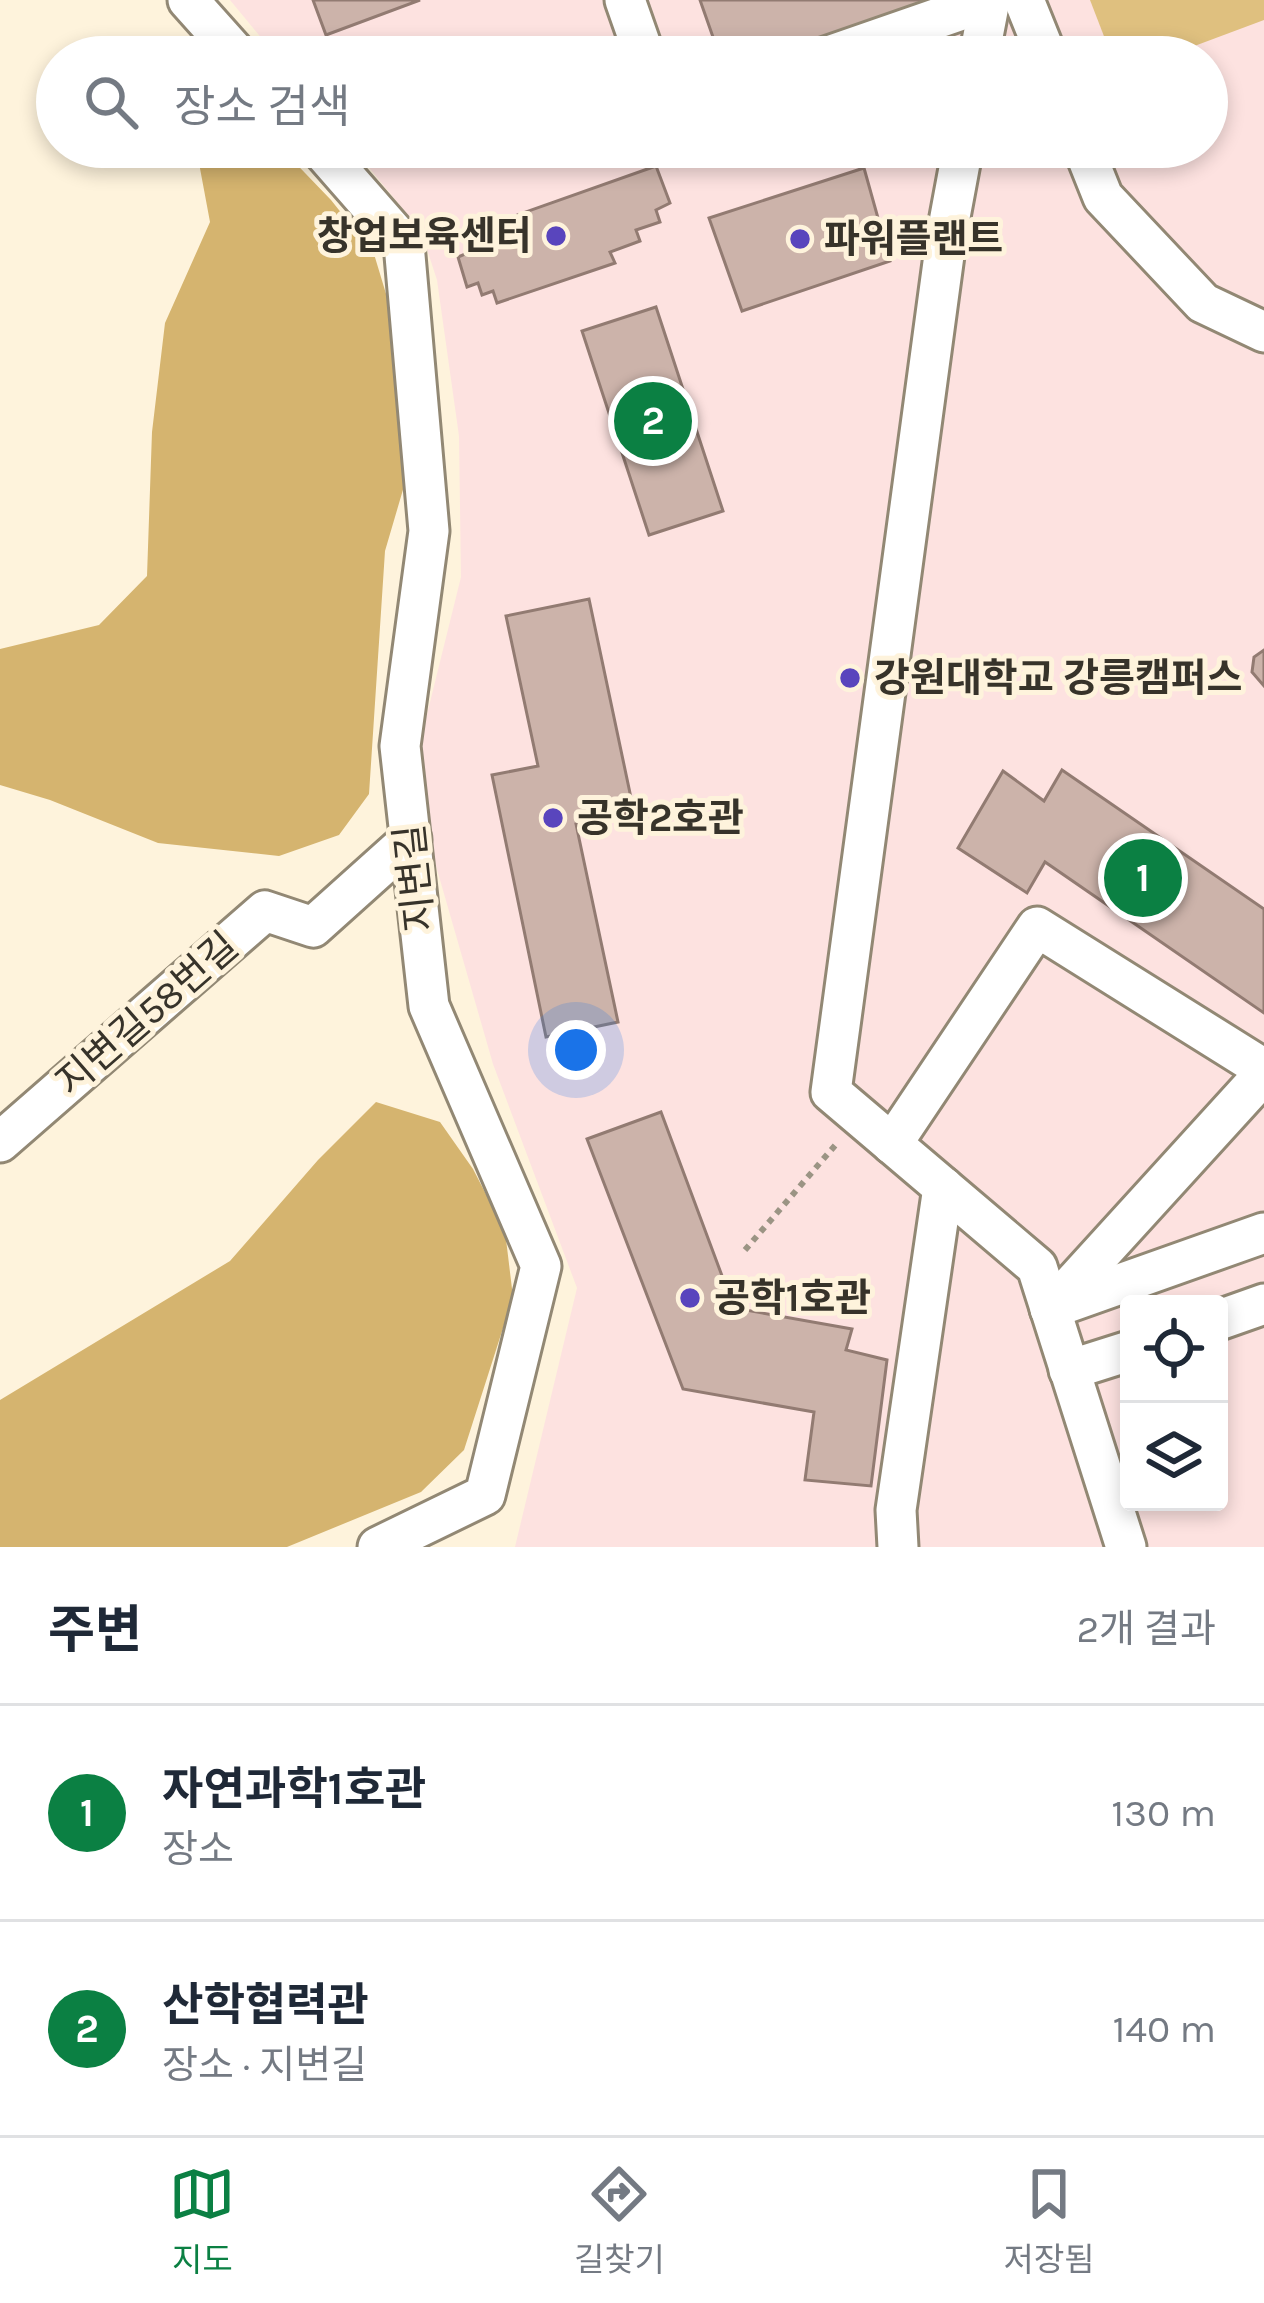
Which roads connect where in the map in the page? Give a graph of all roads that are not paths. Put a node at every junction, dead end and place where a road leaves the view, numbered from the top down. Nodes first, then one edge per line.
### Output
1 (188, 0) edge
2 (626, 0) edge
3 (990, 0) edge
4 (1024, 0) edge
5 (220, 36) edge
6 (638, 36) edge
7 (886, 36) edge
8 (983, 36) edge
9 (1039, 36) edge
10 (337, 168) edge
11 (959, 168) edge
12 (1092, 168) edge
13 (1264, 332) edge
14 (411, 838) junction
15 (1264, 1071) edge
16 (0, 1142) edge
17 (892, 1144) junction
18 (943, 1187) junction
19 (1264, 1233) edge
20 (1264, 1304) edge
21 (1050, 1309) junction
22 (1228, 1317) edge
23 (1120, 1354) edge
24 (1069, 1370) junction
25 (378, 1547) edge
26 (898, 1547) edge
27 (1126, 1547) edge

1 - 5 street
2 - 6 street
3 - 7 street
3 - 8 street
4 - 9 street
10 - 14 street, 지변길
11 - 17 street
12 - 13 street
14 - 16 street, 지변길58번길
14 - 25 street, 지변길
15 - 17 street
15 - 21 street
17 - 18 street
18 - 21 street
18 - 26 street
19 - 21 street
20 - 22 street
21 - 24 street
23 - 24 street
24 - 27 street

